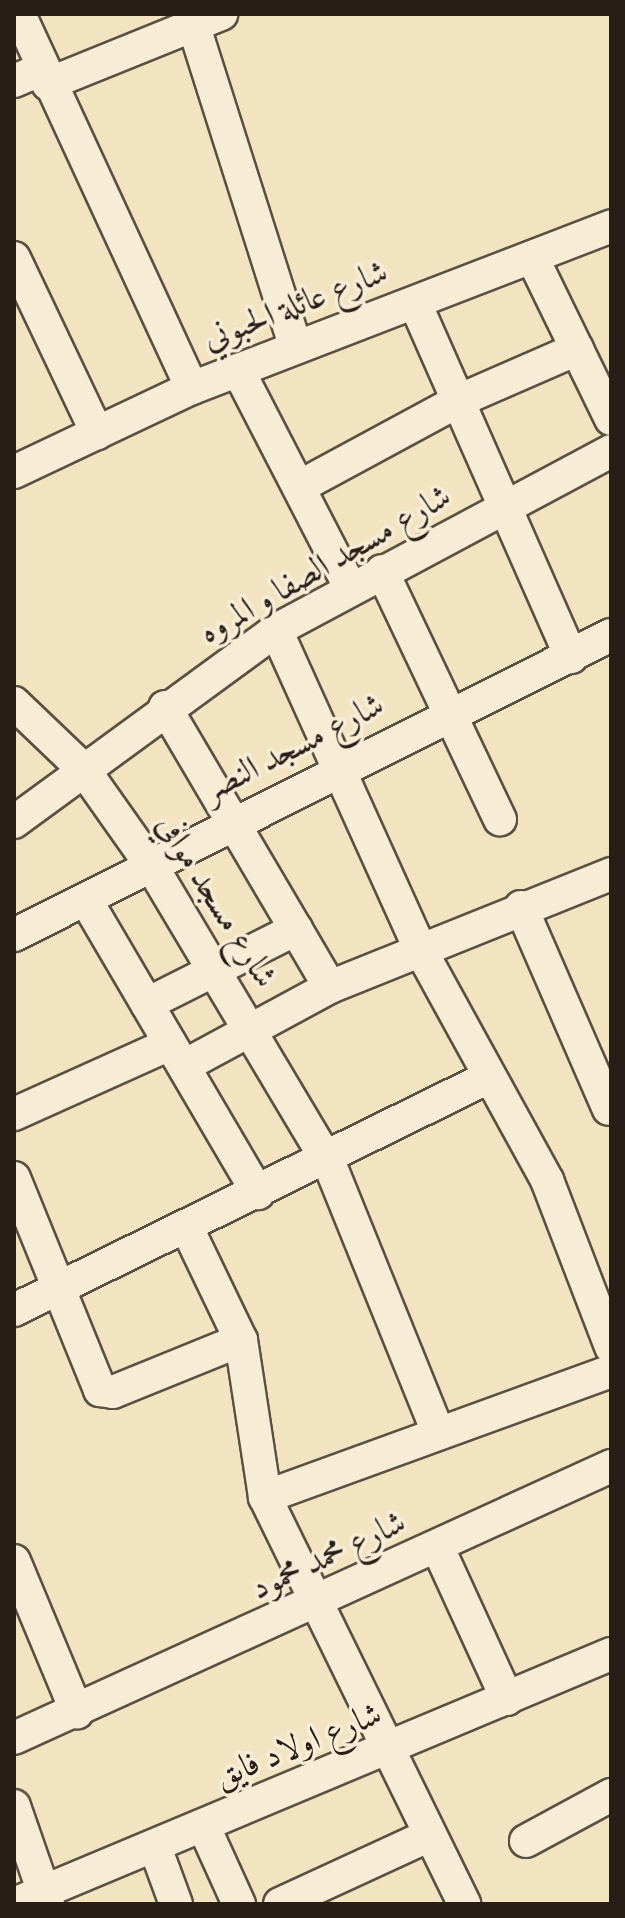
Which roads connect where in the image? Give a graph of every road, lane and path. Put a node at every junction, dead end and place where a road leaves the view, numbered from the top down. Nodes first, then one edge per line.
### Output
1 (19, 14) edge
2 (202, 17) edge
3 (35, 78) edge
4 (611, 226) edge
5 (14, 258) edge
6 (533, 259) junction
7 (415, 303) junction
8 (296, 348) junction
9 (577, 349) junction
10 (238, 370) junction
11 (192, 388) junction
12 (458, 401) junction
13 (611, 419) edge
14 (97, 433) junction
15 (611, 451) edge
16 (14, 472) edge
17 (299, 487) junction
18 (506, 509) junction
19 (382, 571) junction
20 (351, 589) junction
21 (276, 630) junction
22 (611, 635) edge
23 (571, 657) junction
24 (14, 703) edge
25 (165, 707) junction
26 (450, 714) junction
27 (338, 767) junction
28 (84, 770) junction
29 (500, 819) dead end
30 (235, 820) junction
31 (14, 822) edge
32 (151, 865) junction
33 (607, 884) edge
34 (86, 900) junction
35 (521, 907) junction
36 (296, 929) junction
37 (14, 935) edge
38 (420, 949) junction
39 (214, 970) junction
40 (330, 987) junction
41 (147, 1004) junction
42 (250, 1033) junction
43 (177, 1055) junction
44 (487, 1078) junction
45 (609, 1109) edge
46 (14, 1114) edge
47 (327, 1160) junction
48 (14, 1178) edge
49 (258, 1193) junction
50 (187, 1228) junction
51 (598, 1274) edge
52 (59, 1291) junction
53 (14, 1310) edge
54 (241, 1340) junction
55 (611, 1347) edge
56 (611, 1371) edge
57 (437, 1430) junction
58 (611, 1466) edge
59 (265, 1497) junction
60 (438, 1548) junction
61 (14, 1561) edge
62 (317, 1605) junction
63 (608, 1660) edge
64 (507, 1699) junction
65 (77, 1712) junction
66 (14, 1738) edge
67 (389, 1752) junction
68 (611, 1795) edge
69 (14, 1806) edge
70 (204, 1827) junction
71 (430, 1835) junction
72 (526, 1841) dead end
73 (155, 1847) junction
74 (46, 1898) edge
75 (14, 1904) edge
76 (176, 1904) edge
77 (239, 1904) edge
78 (280, 1904) edge
79 (464, 1904) edge

1 - 3 street
2 - 3 street
2 - 8 street
3 - 11 street
4 - 6 street, شارع عائلة الحبوني
5 - 14 street
6 - 7 street, شارع عائلة الحبوني
6 - 9 street
7 - 8 street, شارع عائلة الحبوني
7 - 12 street
8 - 10 street, شارع عائلة الحبوني
9 - 12 street
9 - 13 street
10 - 11 street, شارع عائلة الحبوني
10 - 17 street
11 - 14 street, شارع عائلة الحبوني
12 - 17 street
12 - 18 street
14 - 16 street, شارع عائلة الحبوني
15 - 18 street, شارع مسجد الصفا و المروه
17 - 20 street
18 - 19 street, شارع مسجد الصفا و المروه
18 - 23 street
19 - 20 street, شارع مسجد الصفا و المروه
19 - 26 street
20 - 21 street, شارع مسجد الصفا و المروه
21 - 25 street, شارع مسجد الصفا و المروه
21 - 27 street
22 - 23 street, شارع مسجد النصر
23 - 26 street, شارع مسجد النصر
24 - 28 street, شارع مسجد موافي
25 - 28 street, شارع مسجد الصفا و المروه
25 - 30 street
26 - 27 street, شارع مسجد النصر
26 - 29 street
27 - 30 street, شارع مسجد النصر
27 - 38 street
28 - 31 street, شارع مسجد الصفا و المروه
28 - 32 street, شارع مسجد موافي
30 - 32 street, شارع مسجد النصر
30 - 36 street
32 - 34 street, شارع مسجد النصر
32 - 39 street, شارع مسجد موافي
33 - 35 street
34 - 37 street, شارع مسجد النصر
34 - 41 street
35 - 38 street
35 - 45 street
36 - 39 street
36 - 40 street
38 - 40 street
38 - 44 street
39 - 41 street
39 - 42 street, شارع مسجد موافي
40 - 42 street
41 - 43 street
42 - 43 street
42 - 47 street, شارع مسجد موافي
43 - 46 street
43 - 49 street
44 - 47 street
44 - 51 street
47 - 49 street
47 - 57 street, شارع مسجد موافي
48 - 52 street
49 - 50 street
50 - 52 street
50 - 54 street
51 - 55 street
52 - 53 street
52 - 54 street
54 - 59 street
56 - 57 street
57 - 59 street
58 - 60 street, شارع محمد محمود
59 - 62 street
60 - 62 street, شارع محمد محمود
60 - 64 street
61 - 65 street
62 - 65 street, شارع محمد محمود
62 - 67 street
63 - 64 street, شارع اولاد فايق
64 - 67 street, شارع اولاد فايق
65 - 66 street, شارع محمد محمود
67 - 70 street, شارع اولاد فايق
67 - 71 street
68 - 72 street
69 - 74 street
70 - 73 street, شارع اولاد فايق
70 - 77 street
71 - 78 street
71 - 79 street
73 - 74 street, شارع اولاد فايق
73 - 76 street
74 - 75 street, شارع اولاد فايق

